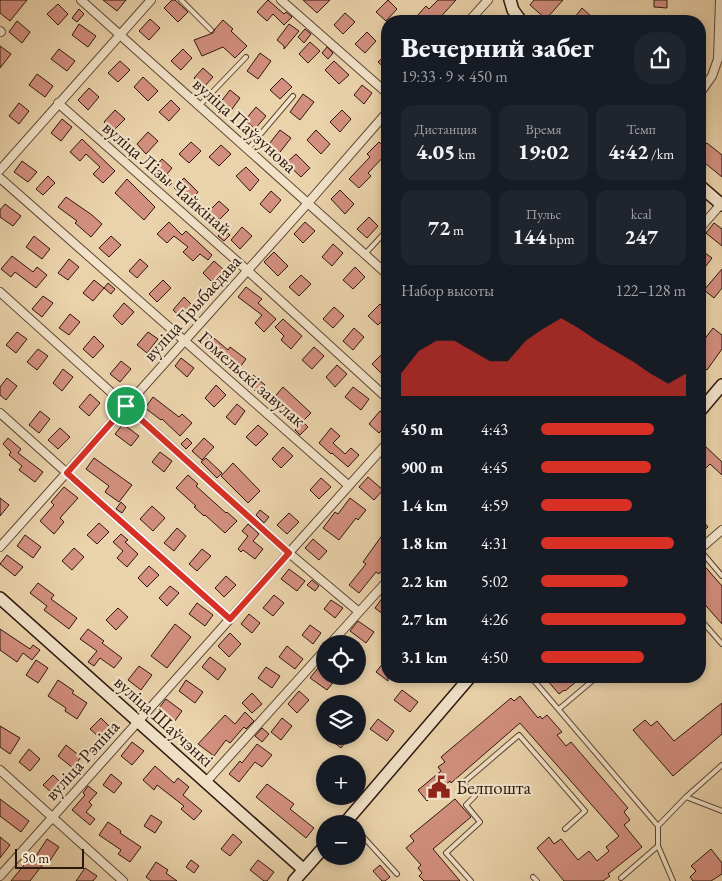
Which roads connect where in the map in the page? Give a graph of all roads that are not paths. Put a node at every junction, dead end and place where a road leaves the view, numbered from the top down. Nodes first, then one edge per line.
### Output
1 (81, 0) edge
2 (151, 0) edge
3 (181, 0) edge
4 (282, 0) edge
5 (488, 0) edge
6 (510, 0) edge
7 (720, 0) edge
8 (474, 15) edge
9 (517, 15) edge
10 (210, 30) dead end
11 (119, 35) junction
12 (246, 57) dead end
13 (706, 84) edge
14 (381, 88) edge
15 (293, 96) dead end
16 (58, 103) junction
17 (200, 106) junction
18 (381, 119) edge
19 (248, 148) junction
20 (0, 170) edge
21 (0, 178) edge
22 (706, 191) edge
23 (308, 204) junction
24 (722, 204) edge
25 (706, 221) edge
26 (381, 236) edge
27 (364, 254) junction
28 (381, 269) edge
29 (247, 270) junction
30 (0, 292) edge
31 (185, 341) junction
32 (722, 385) edge
33 (381, 393) edge
34 (706, 404) edge
35 (126, 406) junction
36 (0, 413) edge
37 (381, 450) edge
38 (67, 473) junction
39 (348, 485) junction
40 (722, 530) edge
41 (706, 545) edge
42 (0, 547) edge
43 (289, 553) junction
44 (706, 557) edge
45 (722, 576) edge
46 (381, 588) edge
47 (0, 598) edge
48 (359, 612) junction
49 (230, 619) junction
50 (706, 627) edge
51 (338, 635) edge
52 (722, 644) edge
53 (316, 660) edge
54 (466, 683) edge
55 (536, 683) edge
56 (590, 683) edge
57 (559, 709) junction
58 (138, 721) junction
59 (722, 764) edge
60 (0, 770) edge
61 (206, 782) junction
62 (686, 797) junction
63 (722, 811) edge
64 (355, 815) edge
65 (52, 817) junction
66 (658, 826) junction
67 (565, 829) dead end
68 (366, 840) edge
69 (658, 846) junction
70 (316, 856) edge
71 (304, 870) junction
72 (397, 874) dead end
73 (0, 876) edge
74 (533, 877) dead end
75 (621, 878) dead end
76 (123, 881) edge
77 (294, 881) edge
78 (471, 881) edge
79 (537, 881) edge
80 (673, 881) edge

1 - 11 street, вуліца Паўзунова
2 - 11 street
3 - 10 lane
4 - 14 street
5 - 8 street
6 - 9 street
7 - 13 street
11 - 16 street
11 - 17 street, вуліца Паўзунова
12 - 17 lane
15 - 19 lane
16 - 20 street
16 - 29 street, вуліца Лізы Чайкінай
17 - 19 street, вуліца Паўзунова
18 - 23 street, вуліца Грыбаедава
19 - 23 street, вуліца Паўзунова
21 - 31 street, Гомельскі завулак
22 - 24 street
23 - 27 street, вуліца Паўзунова
23 - 29 street, вуліца Грыбаедава
24 - 25 street
26 - 27 lane
27 - 28 street, вуліца Паўзунова
29 - 31 street, вуліца Грыбаедава
29 - 33 street, вуліца Лізы Чайкінай
30 - 35 street
31 - 35 street, вуліца Грыбаедава
31 - 39 street, Гомельскі завулак
32 - 34 street
35 - 38 street, вуліца Грыбаедава
35 - 43 street
36 - 38 street
37 - 39 street, вуліца Рэпіна
38 - 42 street, вуліца Грыбаедава
38 - 49 street
39 - 43 street, вуліца Рэпіна
40 - 41 street
43 - 48 street
43 - 49 street, вуліца Рэпіна
44 - 45 lane
46 - 48 street
47 - 58 street, вуліца Шаўчэнкі
48 - 51 street
49 - 58 street, вуліца Рэпіна
50 - 52 lane
53 - 61 street
54 - 64 street
55 - 57 lane
56 - 57 lane
57 - 66 lane
58 - 61 street, вуліца Шаўчэнкі
58 - 65 street, вуліца Рэпіна
59 - 62 lane
60 - 65 street
61 - 71 street, вуліца Шаўчэнкі
62 - 63 lane
62 - 66 lane
65 - 73 street, вуліца Рэпіна
65 - 76 street
66 - 69 lane
67 - 78 lane
68 - 72 lane
69 - 75 lane
69 - 80 lane
70 - 71 street
71 - 77 street
74 - 79 lane

